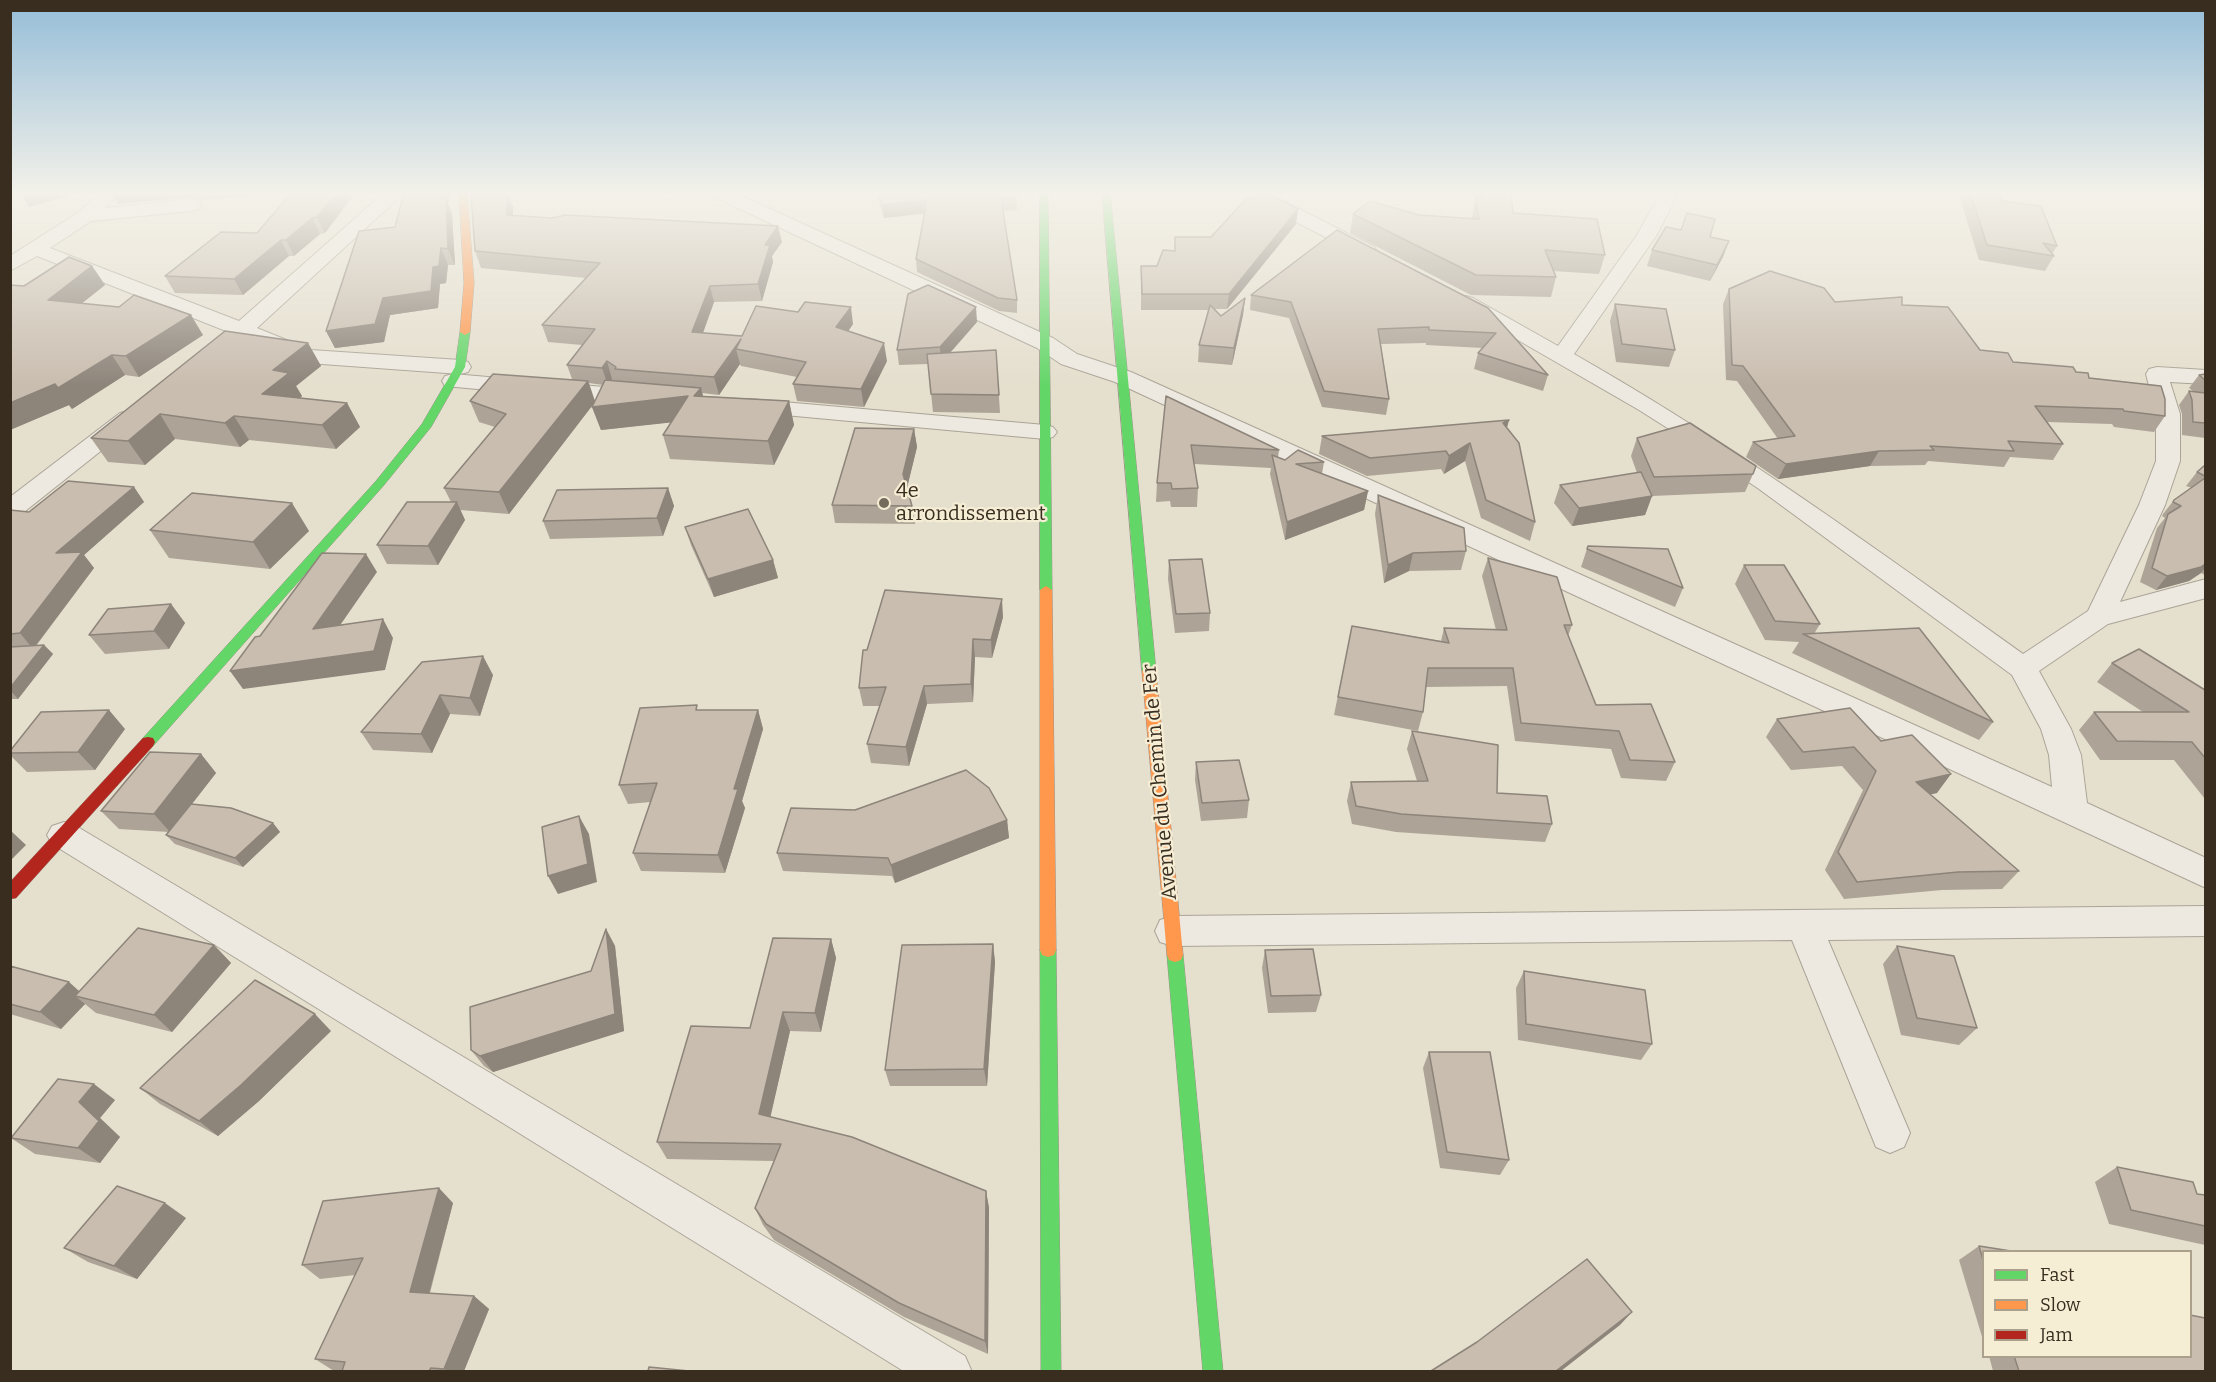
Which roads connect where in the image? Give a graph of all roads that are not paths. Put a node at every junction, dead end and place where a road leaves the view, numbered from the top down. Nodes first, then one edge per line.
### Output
1 (24, 256) edge
2 (55, 256) edge
3 (324, 256) edge
4 (467, 256) edge
5 (858, 256) edge
6 (1044, 256) edge
7 (1112, 256) edge
8 (1377, 256) edge
9 (1632, 256) edge
10 (1388, 262) edge
11 (10, 265) edge
12 (1446, 291) edge
13 (242, 330) junction
14 (1045, 343) junction
15 (1562, 356) junction
16 (186, 373) edge
17 (456, 374) junction
18 (1123, 376) junction
19 (2205, 377) edge
20 (666, 399) edge
21 (149, 402) edge
22 (726, 404) edge
23 (1045, 432) junction
24 (10, 510) edge
25 (2205, 588) edge
26 (2099, 616) junction
27 (2023, 668) junction
28 (2071, 810) junction
29 (64, 835) junction
30 (2205, 874) edge
31 (10, 893) edge
32 (2205, 921) edge
33 (1804, 925) junction
34 (1173, 931) junction
35 (1890, 1132) dead end
36 (949, 1371) edge
37 (1051, 1371) edge
38 (1213, 1371) edge

1 - 11 street
2 - 13 street
3 - 13 street
4 - 17 main road
5 - 14 street
6 - 14 main road
7 - 18 main road, Avenue du Chemin de Fer
8 - 10 street
9 - 15 street
12 - 15 street
13 - 16 street
13 - 17 street
14 - 18 street
14 - 23 main road
15 - 27 street
17 - 20 street
17 - 29 main road
18 - 28 street
18 - 34 main road, Avenue du Chemin de Fer
19 - 26 street
21 - 24 street
22 - 23 street
23 - 37 main road
25 - 26 street
26 - 27 street
27 - 28 street
28 - 30 street
29 - 31 main road
29 - 36 street
32 - 33 street
33 - 34 street
33 - 35 street
34 - 38 main road, Avenue du Chemin de Fer

